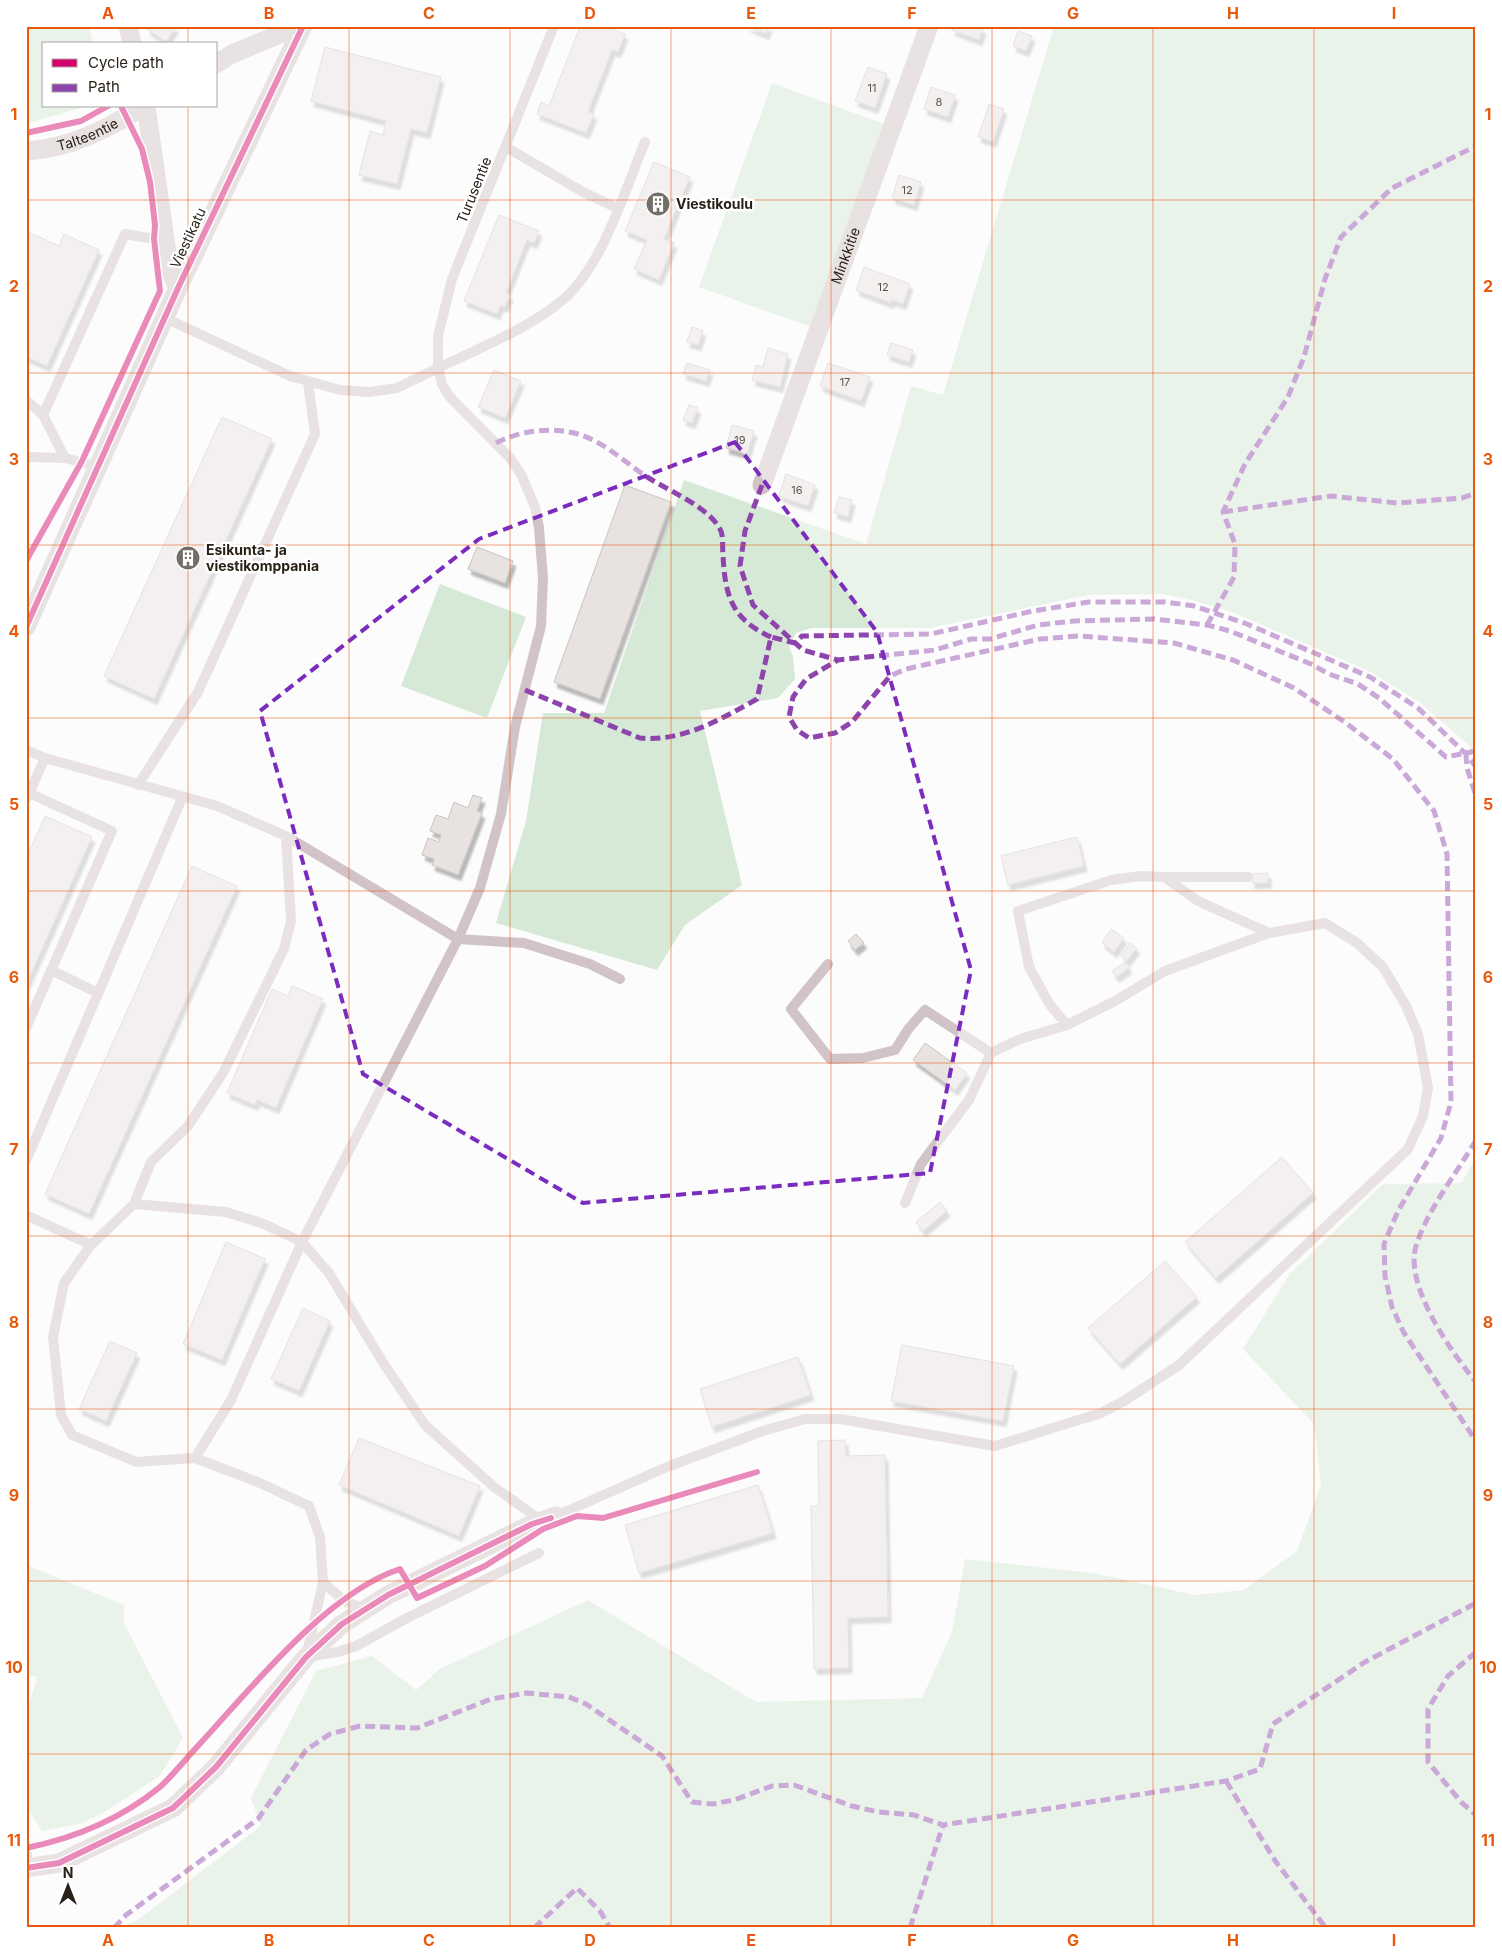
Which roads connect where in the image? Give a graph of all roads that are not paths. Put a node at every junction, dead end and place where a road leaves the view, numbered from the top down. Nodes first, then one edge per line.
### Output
1 (128, 26) edge
2 (298, 26) edge
3 (303, 26) edge
4 (554, 26) edge
5 (930, 26) edge
6 (132, 42) edge
7 (218, 63) edge
8 (142, 108) edge
9 (145, 108) edge
10 (645, 142) dead end
11 (506, 148) junction
12 (26, 151) edge
13 (617, 208) junction
14 (166, 239) junction
15 (178, 288) junction
16 (165, 318) junction
17 (438, 368) junction
18 (308, 382) junction
19 (26, 400) edge
20 (43, 415) junction
21 (26, 457) edge
22 (65, 458) junction
23 (99, 467) junction
24 (762, 485) dead end
25 (26, 627) edge
26 (26, 750) edge
27 (45, 758) junction
28 (138, 785) junction
29 (28, 796) edge
30 (182, 798) junction
31 (286, 836) junction
32 (1164, 877) junction
33 (1248, 877) dead end
34 (1269, 933) junction
35 (458, 939) junction
36 (828, 964) dead end
37 (52, 970) junction
38 (620, 979) dead end
39 (98, 993) junction
40 (1067, 1025) junction
41 (26, 1028) edge
42 (990, 1052) junction
43 (26, 1160) edge
44 (905, 1203) dead end
45 (134, 1204) junction
46 (26, 1215) edge
47 (302, 1242) junction
48 (91, 1245) junction
49 (195, 1458) junction
50 (549, 1519) junction
51 (539, 1553) dead end
52 (323, 1582) junction
53 (365, 1609) junction
54 (306, 1657) junction
55 (26, 1846) edge
56 (27, 1868) edge

1 - 6 street
2 - 7 street
3 - 15 street, Viestikatu
4 - 11 lane, Turusentie
5 - 24 street, Minkkitie
8 - 12 street, Talteentie
9 - 14 street
10 - 13 lane
11 - 13 lane
11 - 17 lane, Turusentie
13 - 17 lane
14 - 15 street
14 - 20 lane
15 - 16 street, Viestikatu
16 - 18 lane
16 - 23 street, Viestikatu
17 - 18 lane
17 - 35 lane, Turusentie
18 - 28 lane
19 - 20 lane
20 - 22 lane
21 - 22 lane
22 - 23 lane
23 - 25 street, Viestikatu
26 - 27 lane
27 - 28 lane
27 - 29 lane
28 - 30 lane
29 - 37 lane
30 - 31 lane
30 - 39 lane
31 - 35 lane
31 - 45 lane
32 - 33 lane
32 - 34 lane
32 - 40 lane
34 - 40 lane
34 - 50 lane
35 - 38 lane
35 - 47 lane, Turusentie
36 - 42 lane
37 - 39 lane
37 - 41 lane
39 - 43 lane
40 - 42 lane
42 - 44 lane
45 - 47 lane
45 - 48 lane
46 - 48 lane
47 - 49 lane, Turusentie
47 - 50 lane
48 - 49 lane
49 - 52 lane
50 - 53 street
51 - 54 lane
52 - 53 lane
52 - 54 lane
53 - 54 street
54 - 56 street
55 - 56 lane

